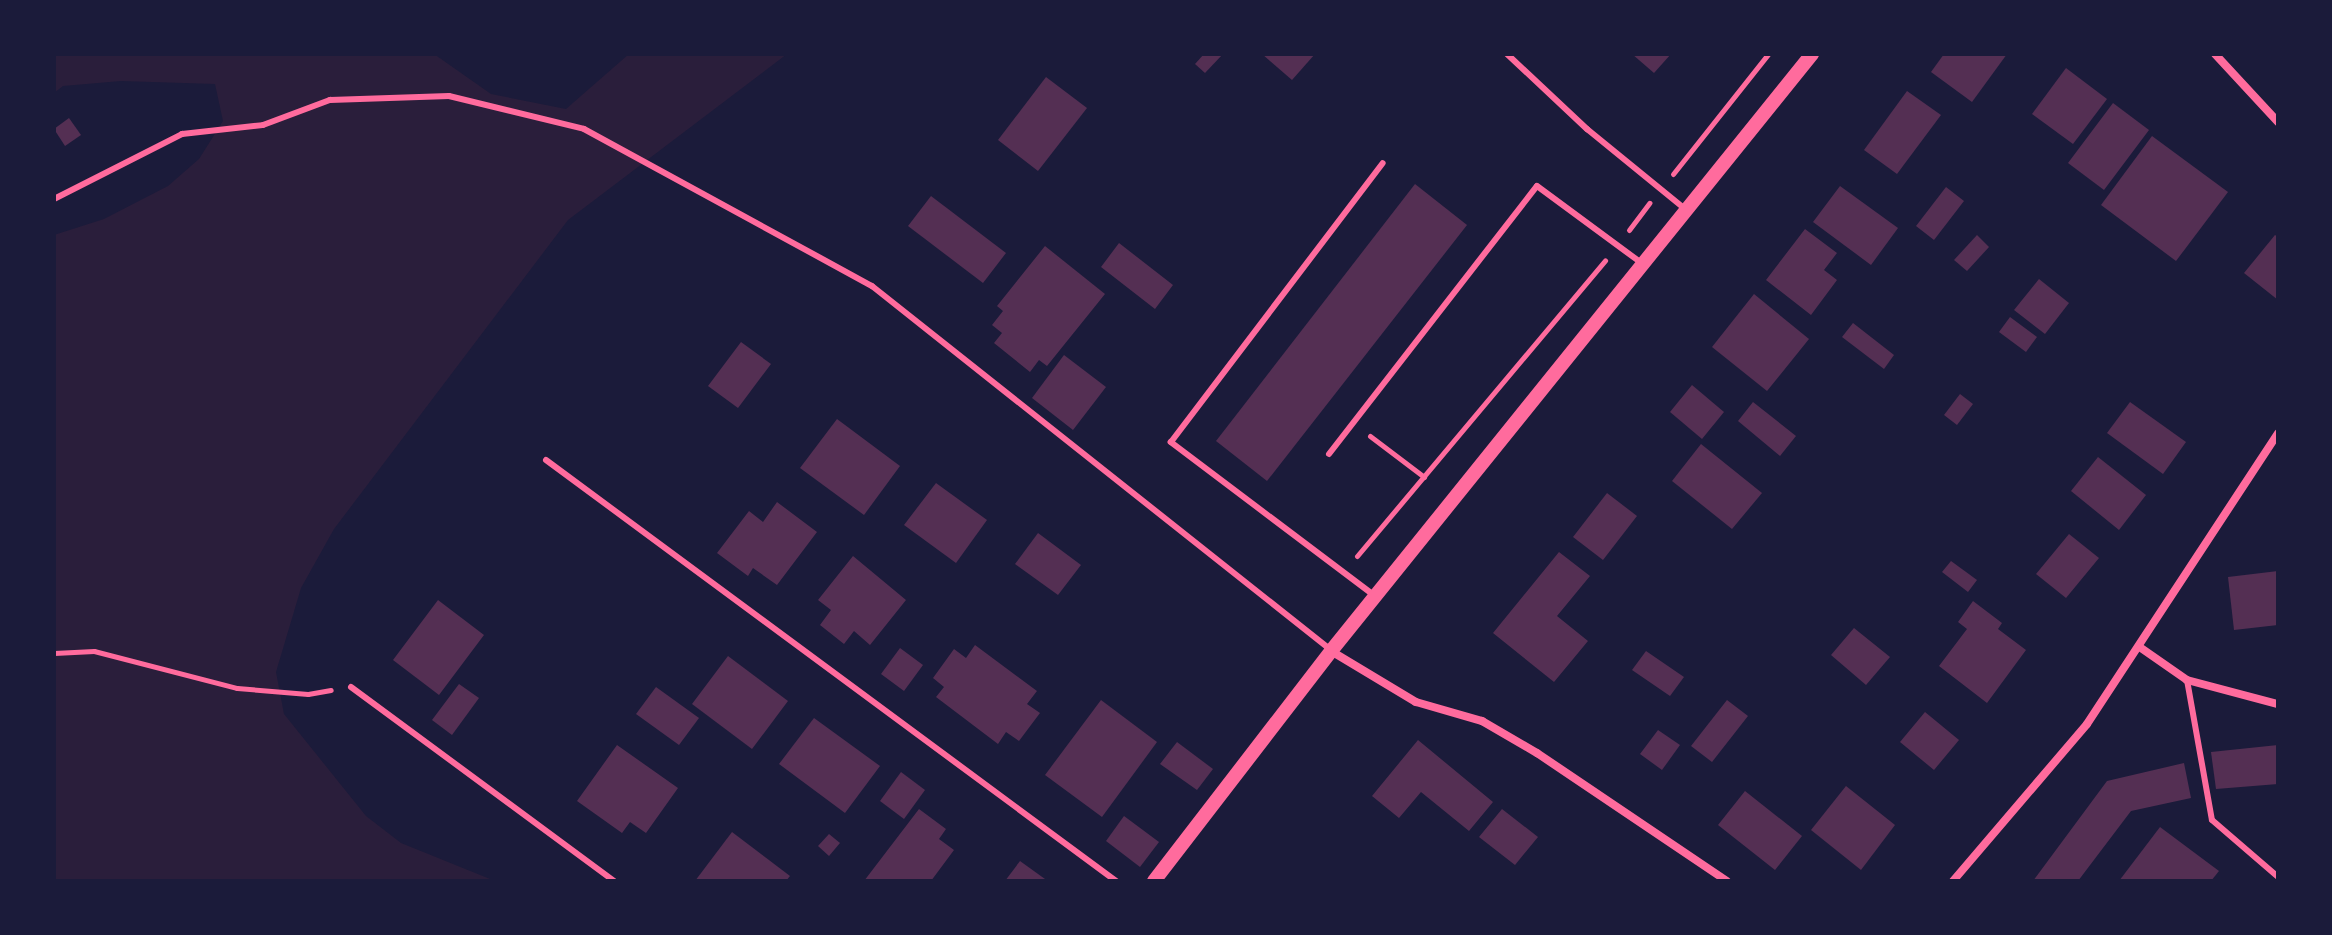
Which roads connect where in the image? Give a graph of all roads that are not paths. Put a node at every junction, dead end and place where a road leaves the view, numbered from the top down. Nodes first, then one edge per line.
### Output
1 (1507, 54) edge
2 (1812, 54) edge
3 (2215, 54) edge
4 (2278, 122) edge
5 (1383, 163) dead end
6 (54, 199) edge
7 (1686, 210) junction
8 (1640, 262) junction
9 (2278, 433) edge
10 (1329, 454) dead end
11 (546, 460) dead end
12 (1375, 596) junction
13 (2141, 648) junction
14 (1331, 651) junction
15 (2187, 680) junction
16 (351, 687) road end
17 (2278, 704) edge
18 (2278, 877) edge
19 (614, 881) edge
20 (1116, 881) edge
21 (1154, 881) edge
22 (1727, 881) edge
23 (1953, 881) edge

1 - 7 lane
2 - 7 street
3 - 4 street
5 - 12 lane
6 - 14 lane
7 - 8 street
8 - 10 lane
8 - 12 street
9 - 13 street
11 - 20 lane
12 - 14 street
13 - 15 street
13 - 23 street
14 - 21 street
14 - 22 street
15 - 17 street
15 - 18 lane
16 - 19 lane

